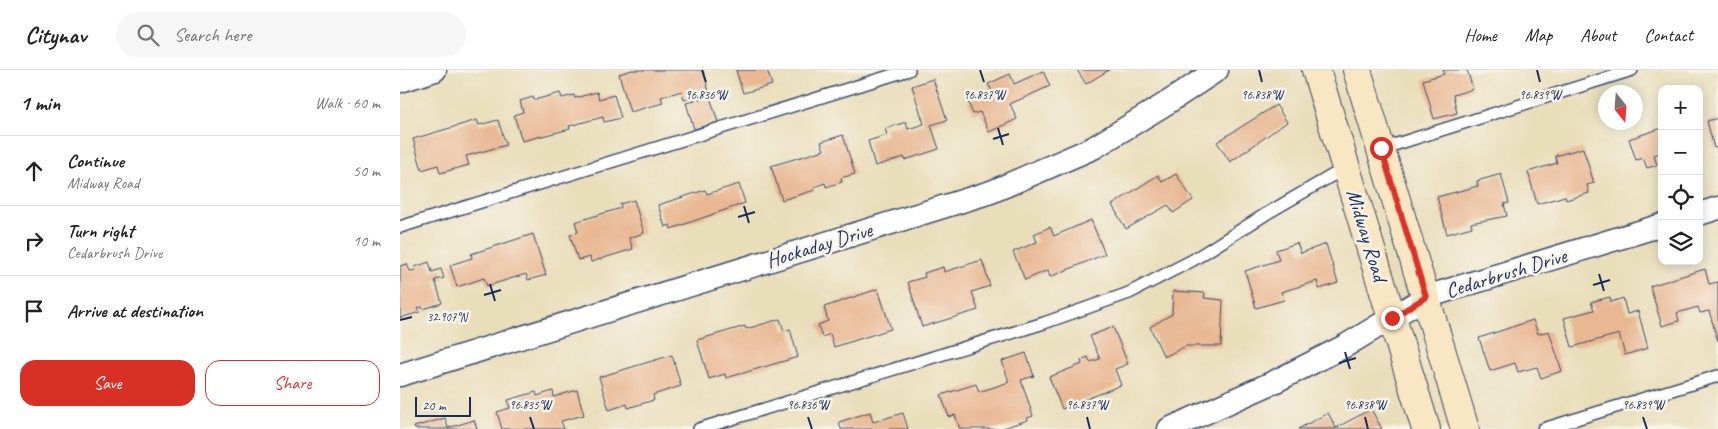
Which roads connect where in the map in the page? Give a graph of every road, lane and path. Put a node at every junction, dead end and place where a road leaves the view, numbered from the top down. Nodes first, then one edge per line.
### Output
1 (435, 70) edge
2 (909, 70) edge
3 (1217, 70) edge
4 (1316, 70) edge
5 (1357, 70) edge
6 (1632, 70) edge
7 (400, 81) edge
8 (1381, 148) junction
9 (1346, 167) junction
10 (1718, 208) edge
11 (1703, 213) edge
12 (1658, 226) edge
13 (400, 227) edge
14 (1426, 297) junction
15 (1392, 318) junction
16 (400, 375) edge
17 (1718, 376) edge
18 (699, 429) edge
19 (1169, 429) edge
20 (1426, 429) edge
21 (1465, 429) edge
22 (1543, 429) edge

1 - 7 street
2 - 13 lane
3 - 16 street, Hockaday Drive
4 - 9 main road, Midway Road
5 - 8 main road, Midway Road
6 - 8 lane
8 - 14 main road, Midway Road
9 - 15 main road, Midway Road
9 - 18 lane
10 - 11 street
12 - 14 street, Cedarbrush Drive
14 - 15 street, Cedarbrush Drive
14 - 21 main road, Midway Road
15 - 19 street, Cedarbrush Drive
15 - 20 main road, Midway Road
17 - 22 lane

